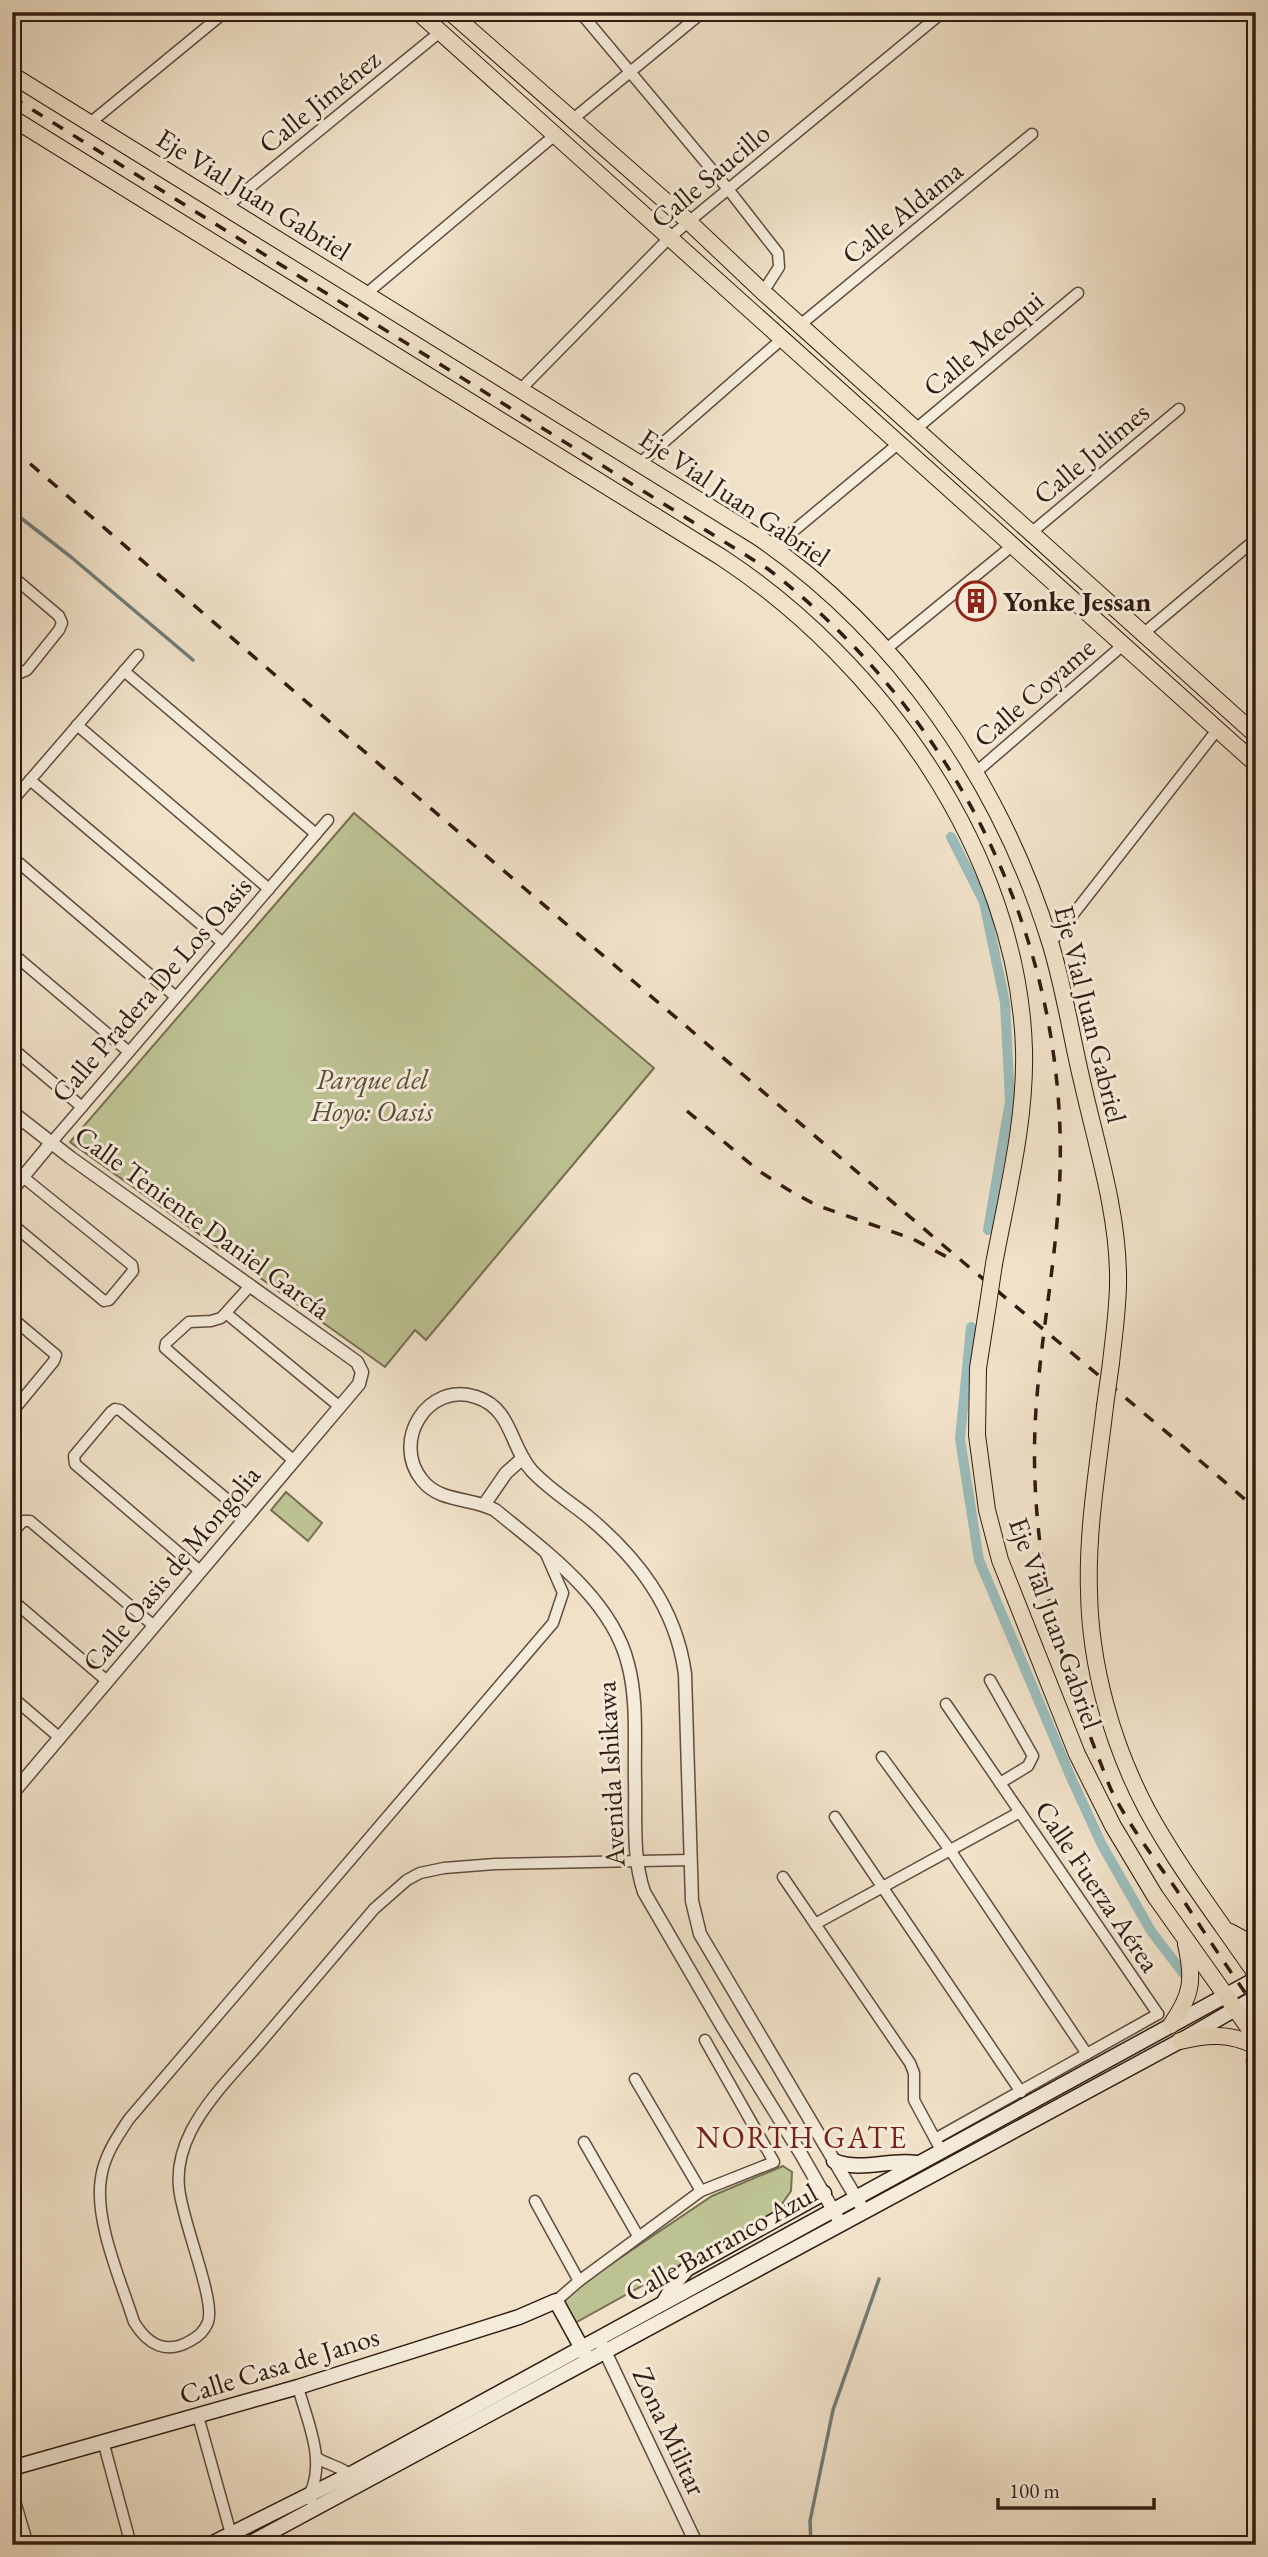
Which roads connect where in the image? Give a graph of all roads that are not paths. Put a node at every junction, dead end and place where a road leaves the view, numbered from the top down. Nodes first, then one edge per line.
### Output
1 (225, 12) edge
2 (418, 12) edge
3 (580, 12) edge
4 (703, 12) edge
5 (943, 12) edge
6 (456, 14) edge
7 (440, 32) junction
8 (630, 72) junction
9 (12, 75) edge
10 (12, 118) edge
11 (573, 119) junction
12 (90, 123) junction
13 (1032, 134) dead end
14 (555, 135) junction
15 (728, 189) junction
16 (227, 206) junction
17 (688, 221) junction
18 (669, 238) junction
19 (763, 292) junction
20 (1078, 293) dead end
21 (366, 294) junction
22 (800, 325) junction
23 (782, 339) junction
24 (521, 389) junction
25 (1179, 409) dead end
26 (917, 428) junction
27 (898, 444) junction
28 (640, 463) junction
29 (1032, 532) junction
30 (1256, 539) edge
31 (1012, 546) junction
32 (773, 548) junction
33 (12, 576) edge
34 (1144, 633) junction
35 (1123, 645) junction
36 (885, 650) junction
37 (138, 655) dead end
38 (12, 670) edge
39 (124, 671) junction
40 (77, 725) junction
41 (1217, 730) junction
42 (1256, 735) edge
43 (1256, 764) edge
44 (975, 773) junction
45 (30, 780) junction
46 (12, 801) edge
47 (328, 820) dead end
48 (316, 834) junction
49 (12, 858) edge
50 (269, 889) junction
51 (223, 943) junction
52 (1051, 944) junction
53 (12, 953) edge
54 (177, 997) junction
55 (12, 1048) edge
56 (129, 1052) junction
57 (82, 1107) junction
58 (12, 1112) edge
59 (51, 1143) junction
60 (23, 1177) junction
61 (12, 1190) edge
62 (12, 1224) edge
63 (250, 1286) junction
64 (227, 1314) junction
65 (12, 1318) edge
66 (362, 1372) joint
67 (340, 1407) junction
68 (12, 1412) edge
69 (523, 1458) junction
70 (294, 1461) junction
71 (484, 1505) junction
72 (247, 1517) junction
73 (12, 1534) edge
74 (546, 1554) junction
75 (200, 1571) junction
76 (12, 1600) edge
77 (154, 1626) junction
78 (990, 1679) dead end
79 (107, 1682) junction
80 (12, 1697) edge
81 (946, 1704) dead end
82 (60, 1738) junction
83 (882, 1757) dead end
84 (1000, 1783) junction
85 (13, 1791) edge
86 (1020, 1812) junction
87 (835, 1817) dead end
88 (950, 1850) junction
89 (690, 1860) junction
90 (637, 1862) junction
91 (783, 1877) dead end
92 (883, 1887) junction
93 (815, 1924) junction
94 (1225, 1928) junction
95 (1183, 1935) junction
96 (1256, 1946) edge
97 (1256, 1974) edge
98 (1256, 1979) edge
99 (1256, 1997) edge
100 (1230, 2003) junction
101 (1165, 2020) junction
102 (1256, 2038) edge
103 (705, 2039) dead end
104 (1180, 2041) junction
105 (1256, 2046) edge
106 (1087, 2054) junction
107 (635, 2079) dead end
108 (1020, 2092) junction
109 (583, 2142) dead end
110 (938, 2144) junction
111 (834, 2161) junction
112 (917, 2163) junction
113 (701, 2191) junction
114 (824, 2193) junction
115 (855, 2197) junction
116 (535, 2201) dead end
117 (832, 2209) junction
118 (864, 2211) junction
119 (841, 2224) junction
120 (638, 2236) junction
121 (579, 2281) junction
122 (556, 2301) junction
123 (664, 2302) junction
124 (599, 2337) junction
125 (581, 2347) junction
126 (606, 2352) junction
127 (588, 2361) junction
128 (298, 2387) junction
129 (198, 2416) junction
130 (103, 2441) junction
131 (317, 2458) junction
132 (12, 2468) edge
133 (354, 2480) junction
134 (12, 2491) edge
135 (312, 2502) junction
136 (231, 2535) junction
137 (28, 2545) edge
138 (131, 2545) edge
139 (209, 2545) edge
140 (247, 2545) edge
141 (697, 2545) edge

1 - 12 street
2 - 7 main road
3 - 8 street
4 - 8 street
5 - 15 street, Calle Saucillo
6 - 11 main road
7 - 14 main road
7 - 16 street, Calle Jiménez
8 - 11 street
8 - 15 street
9 - 12 main road, Eje Vial Juan Gabriel
10 - 95 main road, Eje Vial Juan Gabriel, bridge
11 - 17 main road
12 - 16 main road, Eje Vial Juan Gabriel
13 - 22 street, Calle Aldama
14 - 18 main road
14 - 21 street
15 - 17 street, Calle Saucillo
15 - 19 street
16 - 21 main road, Eje Vial Juan Gabriel
17 - 18 street, Calle Saucillo
17 - 19 main road
18 - 23 main road
18 - 24 street, Calle Saucillo
19 - 22 main road
20 - 26 street, Calle Meoqui
21 - 24 main road, Eje Vial Juan Gabriel
22 - 26 main road
23 - 27 main road
23 - 28 street
24 - 28 main road, Eje Vial Juan Gabriel
25 - 29 street, Calle Julimes
26 - 29 main road
27 - 31 main road
27 - 32 street
28 - 32 main road, Eje Vial Juan Gabriel
29 - 34 main road
30 - 34 street
31 - 35 main road
31 - 36 street
32 - 36 main road, Eje Vial Juan Gabriel
33 - 38 street
34 - 42 main road
35 - 41 main road
35 - 44 street, Calle Coyame
36 - 44 main road, Eje Vial Juan Gabriel
37 - 39 street
39 - 40 street
39 - 48 street
40 - 45 street
40 - 50 street
41 - 43 main road
41 - 52 street
44 - 52 main road, Eje Vial Juan Gabriel
45 - 46 street
45 - 51 street
47 - 48 street, Calle Pradera De Los Oasis
48 - 50 street, Calle Pradera De Los Oasis
49 - 54 street
50 - 51 street, Calle Pradera De Los Oasis
51 - 54 street, Calle Pradera De Los Oasis
52 - 94 main road, Eje Vial Juan Gabriel, bridge
53 - 56 street
54 - 56 street, Calle Pradera De Los Oasis
55 - 57 street
56 - 57 street, Calle Pradera De Los Oasis
57 - 59 street, Calle Pradera De Los Oasis
58 - 59 street, Calle Teniente Daniel García
59 - 60 street, Calle Pradera De Los Oasis
59 - 63 street, Calle Teniente Daniel García
60 - 61 street, Calle Pradera De Los Oasis
60 - 62 street
63 - 64 street
63 - 66 street, Calle Teniente Daniel García
64 - 67 street
64 - 70 street
65 - 68 street
66 - 67 street, Calle Oasis de Mongolia
67 - 70 street, Calle Oasis de Mongolia
69 - 71 street
69 - 71 street, Avenida Ishikawa
69 - 89 street, Avenida Ishikawa
70 - 72 street, Calle Oasis de Mongolia
71 - 74 street, Avenida Ishikawa
72 - 75 street, Calle Oasis de Mongolia
72 - 75 street
73 - 77 street
74 - 90 street, Avenida Ishikawa
74 - 90 street
75 - 77 street, Calle Oasis de Mongolia
76 - 79 street
77 - 79 street, Calle Oasis de Mongolia
78 - 84 street
79 - 82 street, Calle Oasis de Mongolia
80 - 82 street
81 - 84 street, Calle Fuerza Aérea
82 - 85 street, Calle Oasis de Mongolia
83 - 88 street
84 - 86 street, Calle Fuerza Aérea
86 - 88 street
86 - 101 street, Calle Fuerza Aérea
87 - 92 street
88 - 92 street
88 - 106 street
89 - 90 street
89 - 111 street, Avenida Ishikawa
90 - 114 street, Avenida Ishikawa
91 - 93 street
92 - 93 street
92 - 108 street
93 - 110 street
94 - 96 main road
94 - 97 main road, Eje Vial Juan Gabriel
95 - 100 main road, Eje Vial Juan Gabriel
95 - 101 main road
98 - 100 main road, Calle Barranco Azul
99 - 100 main road, Calle Barranco Azul
100 - 101 main road, Calle Barranco Azul
100 - 102 main road, Eje Vial Juan Gabriel
100 - 104 main road, Calle Barranco Azul
101 - 106 street
101 - 110 main road, Calle Barranco Azul
103 - 113 street
104 - 105 main road
104 - 118 main road, Calle Barranco Azul
106 - 108 street
107 - 113 street
108 - 110 street
109 - 120 street
110 - 112 main road, Calle Barranco Azul
111 - 112 main road
111 - 115 street, Avenida Ishikawa
112 - 115 main road, Calle Barranco Azul
113 - 120 street
114 - 117 street, Avenida Ishikawa
114 - 123 main road
115 - 117 main road, Calle Barranco Azul
115 - 118 street, Avenida Ishikawa
116 - 121 street
117 - 119 street, Avenida Ishikawa
117 - 123 main road, Calle Barranco Azul
118 - 119 main road, Calle Barranco Azul
119 - 126 main road, Calle Barranco Azul
120 - 121 street
121 - 122 street
122 - 125 main road
122 - 128 main road, Calle Casa de Janos
123 - 124 main road, Calle Barranco Azul
124 - 125 main road, Calle Barranco Azul
124 - 126 street, Zona Militar
125 - 127 main road
125 - 133 main road, Calle Barranco Azul
126 - 127 main road, Calle Barranco Azul
126 - 141 street, Zona Militar
127 - 133 main road, Calle Barranco Azul
128 - 129 main road, Calle Casa de Janos
128 - 131 street
129 - 130 main road, Calle Casa de Janos
129 - 136 street
130 - 132 main road, Calle Casa de Janos
130 - 138 street
131 - 133 street
131 - 135 street
133 - 135 main road, Calle Barranco Azul
134 - 137 street
135 - 136 main road, Calle Barranco Azul
135 - 140 main road, Calle Barranco Azul
136 - 139 main road, Calle Barranco Azul

